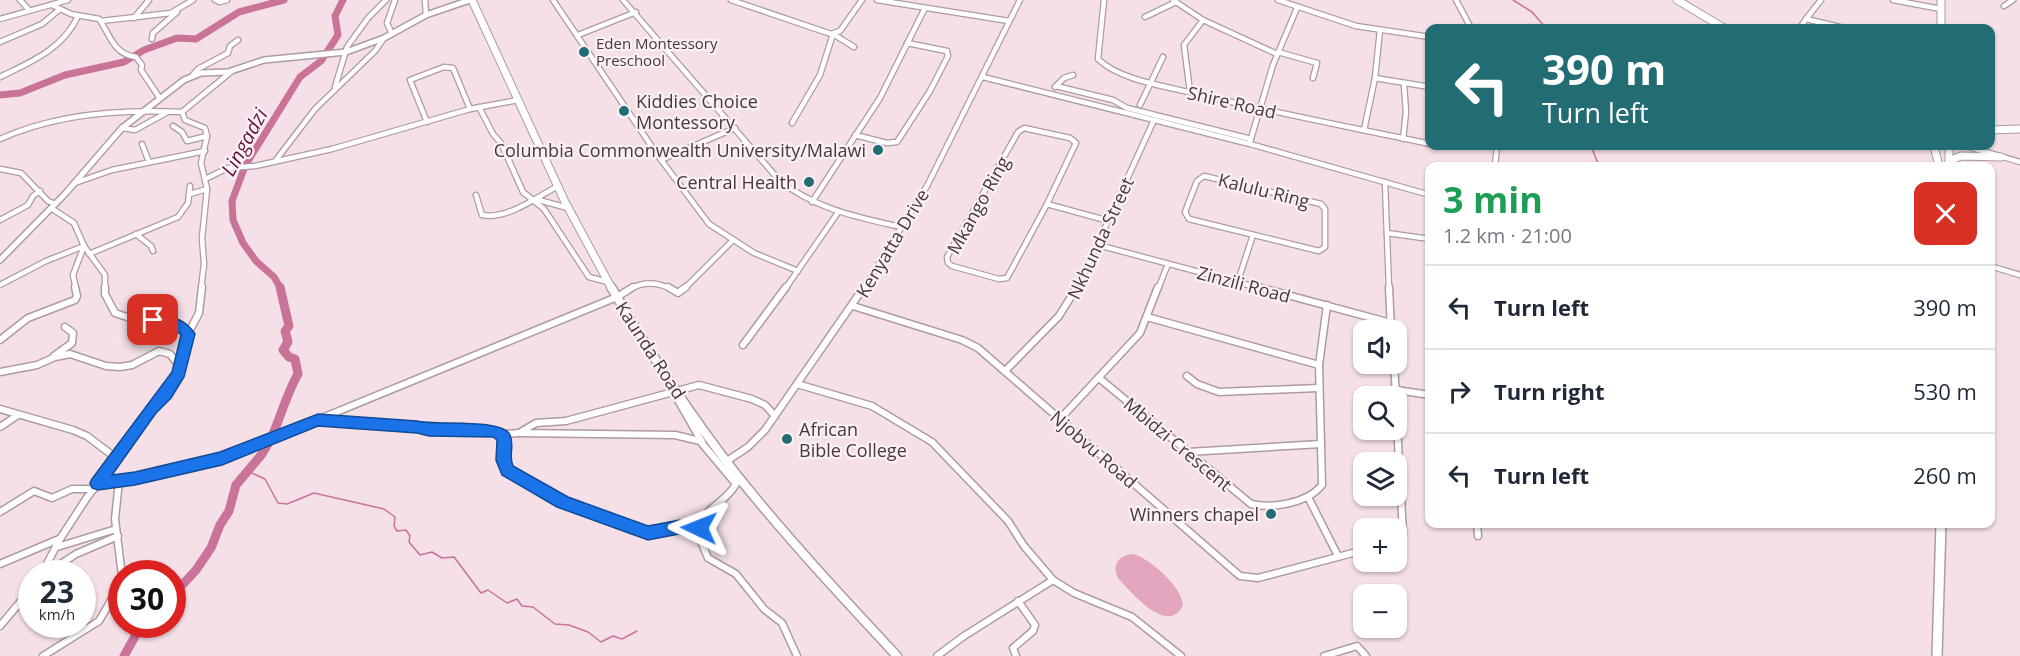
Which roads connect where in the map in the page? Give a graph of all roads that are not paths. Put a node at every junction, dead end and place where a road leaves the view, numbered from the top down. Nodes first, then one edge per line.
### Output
1 (20, 0) edge
2 (68, 0) edge
3 (150, 0) edge
4 (194, 0) edge
5 (215, 0) edge
6 (227, 0) edge
7 (386, 0) edge
8 (395, 0) edge
9 (424, 0) edge
10 (471, 0) edge
11 (553, 0) edge
12 (623, 0) edge
13 (731, 0) edge
14 (862, 0) edge
15 (877, 0) edge
16 (1020, 0) edge
17 (1104, 0) edge
18 (1278, 0) edge
19 (1456, 0) edge
20 (1677, 0) edge
21 (1821, 0) edge
22 (1893, 0) edge
23 (1941, 0) edge
24 (2013, 0) edge
25 (1175, 1) edge
26 (52, 4) junction
27 (186, 6) junction
28 (2004, 6) dead end
29 (925, 8) junction
30 (1297, 8) junction
31 (60, 9) junction
32 (1941, 9) junction
33 (29, 10) junction
34 (636, 12) junction
35 (426, 15) junction
36 (78, 16) junction
37 (1145, 17) dead end
38 (134, 18) junction
39 (0, 19) edge
40 (1203, 20) junction
41 (1807, 20) junction
42 (101, 21) junction
43 (1009, 21) junction
44 (1469, 24) edge
45 (1717, 24) edge
46 (1804, 24) edge
47 (1826, 24) edge
48 (1940, 24) edge
49 (1380, 30) junction
50 (392, 34) junction
51 (833, 34) junction
52 (578, 35) junction
53 (1425, 36) edge
54 (384, 38) junction
55 (152, 39) dead end
56 (238, 40) dead end
57 (0, 42) edge
58 (907, 43) junction
59 (854, 47) dead end
60 (346, 52) junction
61 (1278, 53) junction
62 (1163, 57) dead end
63 (232, 71) junction
64 (1073, 75) dead end
65 (192, 76) junction
66 (983, 76) junction
67 (0, 77) edge
68 (1313, 78) dead end
69 (1375, 78) junction
70 (1151, 83) junction
71 (1404, 85) junction
72 (1056, 86) junction
73 (1425, 87) edge
74 (333, 91) junction
75 (1190, 92) junction
76 (1050, 93) junction
77 (159, 97) junction
78 (518, 100) junction
79 (1140, 105) dead end
80 (479, 106) junction
81 (470, 109) junction
82 (1261, 109) junction
83 (142, 110) junction
84 (182, 112) junction
85 (166, 113) junction
86 (1154, 120) junction
87 (427, 122) junction
88 (792, 123) dead end
89 (173, 126) dead end
90 (122, 128) junction
91 (735, 128) junction
92 (2020, 129) edge
93 (1364, 130) junction
94 (1995, 131) edge
95 (1995, 131) edge
96 (2020, 134) edge
97 (855, 135) junction
98 (207, 136) junction
99 (0, 139) edge
100 (1403, 139) junction
101 (1250, 142) junction
102 (1425, 143) edge
103 (142, 144) dead end
104 (1979, 150) edge
105 (205, 151) junction
106 (1982, 151) joint
107 (2001, 157) junction
108 (276, 160) junction
109 (661, 160) junction
110 (149, 162) junction
111 (1952, 162) edge
112 (2020, 162) edge
113 (0, 169) edge
114 (205, 178) junction
115 (1385, 182) junction
116 (75, 183) junction
117 (190, 186) dead end
118 (558, 186) junction
119 (207, 189) junction
120 (40, 191) junction
121 (190, 194) junction
122 (1425, 194) edge
123 (476, 195) dead end
124 (533, 199) junction
125 (812, 202) junction
126 (1047, 204) junction
127 (53, 206) junction
128 (568, 208) junction
129 (839, 211) junction
130 (0, 220) edge
131 (1109, 221) junction
132 (901, 227) junction
133 (1387, 233) junction
134 (136, 234) junction
135 (1253, 235) junction
136 (1425, 238) edge
137 (732, 241) junction
138 (1098, 245) junction
139 (84, 246) junction
140 (153, 251) dead end
141 (89, 254) junction
142 (0, 260) edge
143 (1168, 264) junction
144 (1995, 268) edge
145 (798, 271) junction
146 (2020, 275) edge
147 (1238, 281) junction
148 (608, 282) junction
149 (0, 285) edge
150 (616, 297) junction
151 (1327, 305) junction
152 (853, 306) junction
153 (1147, 316) junction
154 (1380, 320) edge
155 (1391, 320) edge
156 (65, 327) dead end
157 (188, 334) junction
158 (0, 340) edge
159 (743, 345) dead end
160 (50, 359) junction
161 (1319, 365) junction
162 (180, 367) junction
163 (1005, 371) junction
164 (0, 372) edge
165 (1187, 376) dead end
166 (1100, 378) junction
167 (797, 384) junction
168 (1318, 388) junction
169 (675, 391) junction
170 (1407, 394) edge
171 (1425, 395) edge
172 (0, 409) edge
173 (18, 415) junction
174 (775, 416) junction
175 (318, 420) junction
176 (1060, 420) junction
177 (0, 427) edge
178 (502, 434) junction
179 (519, 434) junction
180 (1398, 440) edge
181 (702, 444) junction
182 (1321, 444) junction
183 (1188, 452) junction
184 (116, 458) junction
185 (727, 461) junction
186 (119, 481) junction
187 (96, 486) junction
188 (1308, 497) junction
189 (0, 512) edge
190 (1402, 518) edge
191 (1477, 528) edge
192 (1941, 528) edge
193 (117, 533) junction
194 (699, 534) junction
195 (1478, 536) dead end
196 (60, 539) junction
197 (57, 547) junction
198 (1353, 553) edge
199 (1338, 556) junction
200 (50, 560) edge
201 (67, 560) edge
202 (120, 560) edge
203 (0, 564) edge
204 (1053, 580) junction
205 (1018, 601) junction
206 (18, 605) edge
207 (108, 606) edge
208 (0, 626) edge
209 (43, 656) edge
210 (796, 656) edge
211 (897, 656) edge
212 (937, 656) edge
213 (1016, 656) edge
214 (1181, 656) edge
215 (1324, 656) edge
216 (1366, 656) edge
217 (1937, 656) edge

1 - 33 street
2 - 26 street
3 - 38 street
4 - 27 street
5 - 6 street
7 - 60 street
8 - 50 street
9 - 35 street
10 - 35 street
10 - 78 main road, Kaunda Road
11 - 52 street
12 - 34 street
13 - 51 street
14 - 51 street
15 - 29 street
16 - 43 street, Kenyatta Drive
17 - 70 street, Shire Road
18 - 30 street
19 - 44 street
20 - 45 highway
21 - 41 street
22 - 32 street
23 - 32 main road
24 - 28 street
25 - 37 street
25 - 40 street
26 - 31 street
26 - 33 street
27 - 38 street
27 - 55 street
29 - 43 street
29 - 58 street
30 - 49 street
30 - 61 street
31 - 36 street
31 - 57 street
32 - 48 main road
33 - 39 street
34 - 52 street
34 - 91 street
35 - 50 street
36 - 42 street
36 - 67 street
38 - 42 street
40 - 61 street
40 - 75 street
41 - 46 street
41 - 47 street
42 - 77 street
43 - 66 street, Kenyatta Drive
49 - 53 street
49 - 69 street
50 - 54 street
51 - 59 street
51 - 88 street
52 - 109 street
54 - 60 street
54 - 74 street
56 - 65 street
58 - 97 street
58 - 97 street
60 - 63 street
60 - 74 street
61 - 68 street
61 - 82 street
62 - 70 street
63 - 65 street
63 - 84 street
64 - 72 street
65 - 77 street
66 - 76 street
66 - 132 street, Kenyatta Drive
69 - 71 street
69 - 93 street
70 - 75 street, Shire Road
70 - 79 street
71 - 73 street
71 - 100 street
72 - 76 street
72 - 101 street
74 - 108 street
75 - 82 street, Shire Road
76 - 86 street
77 - 83 street
78 - 80 street
78 - 118 main road, Kaunda Road
80 - 81 street
80 - 124 street
81 - 87 street
81 - 87 street
82 - 93 street, Shire Road
82 - 101 street
83 - 85 street
83 - 90 street
83 - 99 street
84 - 85 street
84 - 98 street
85 - 90 street
86 - 101 street
86 - 131 street, Nkhunda Street
87 - 108 street
89 - 98 street
90 - 116 street
91 - 109 street
91 - 125 street
92 - 94 highway
93 - 100 street, Shire Road
95 - 96 highway
97 - 125 street
98 - 105 street
100 - 102 street, Shire Road
101 - 115 street
103 - 110 street
104 - 106 street
105 - 110 street
105 - 114 street
106 - 107 street
107 - 111 highway
107 - 112 street
108 - 114 street
109 - 137 street
110 - 116 street
113 - 120 street
114 - 119 street
115 - 122 street
115 - 133 street
116 - 127 street
117 - 121 street
118 - 124 street
118 - 128 main road, Kaunda Road
119 - 121 street
119 - 157 street
120 - 127 street
120 - 130 street
121 - 134 street
123 - 124 street
124 - 128 street
124 - 148 street
125 - 129 street
126 - 126 street, Mkango Ring
126 - 131 street
127 - 139 street
127 - 142 street
128 - 148 main road, Kaunda Road
129 - 132 street
129 - 145 street
131 - 138 street, Nkhunda Street
132 - 152 street, Kenyatta Drive
133 - 136 street
133 - 155 street
134 - 140 street
134 - 141 street
135 - 135 street, Kalulu Ring
135 - 147 street
137 - 145 street
137 - 150 street
138 - 143 street, Zinzili Road
138 - 163 street, Nkhunda Street
139 - 141 street
139 - 149 street
139 - 158 street
141 - 157 street
143 - 147 street, Zinzili Road
143 - 153 street
144 - 146 street
145 - 159 street
147 - 151 street, Zinzili Road
148 - 150 main road, Kaunda Road
150 - 169 main road, Kaunda Road
150 - 175 street
151 - 154 street, Zinzili Road
151 - 161 street
152 - 163 street, Njobvu Road
152 - 167 street, Kenyatta Drive
153 - 161 street
153 - 166 street
156 - 160 street
157 - 162 street
160 - 162 street
160 - 164 street
161 - 168 street
162 - 184 street
163 - 176 street, Njobvu Road
165 - 168 street
166 - 176 street
166 - 183 street, Mbidzi Crescent
167 - 174 street, Kenyatta Drive
167 - 204 street
168 - 182 street
169 - 174 street
169 - 179 street
169 - 181 street
169 - 185 main road, Kaunda Road
170 - 171 street
172 - 173 street
173 - 177 street
173 - 184 street
174 - 185 street, Kenyatta Drive
175 - 178 street
175 - 186 street
176 - 199 street, Njobvu Road
178 - 179 street
178 - 194 street
179 - 181 street
180 - 190 street
181 - 194 street
182 - 183 street
182 - 188 street
183 - 188 street, Mbidzi Crescent
184 - 187 street
185 - 211 main road, Kaunda Road
186 - 187 street
186 - 193 street
187 - 189 street
187 - 196 street
188 - 199 street
191 - 195 street
192 - 217 highway
193 - 197 street
193 - 201 street
193 - 202 street
194 - 210 street
196 - 197 street
196 - 203 street
197 - 200 street
198 - 199 street, Njobvu Road
204 - 205 street
204 - 214 street
205 - 212 street
205 - 213 street
206 - 208 street
207 - 209 street
215 - 216 street

